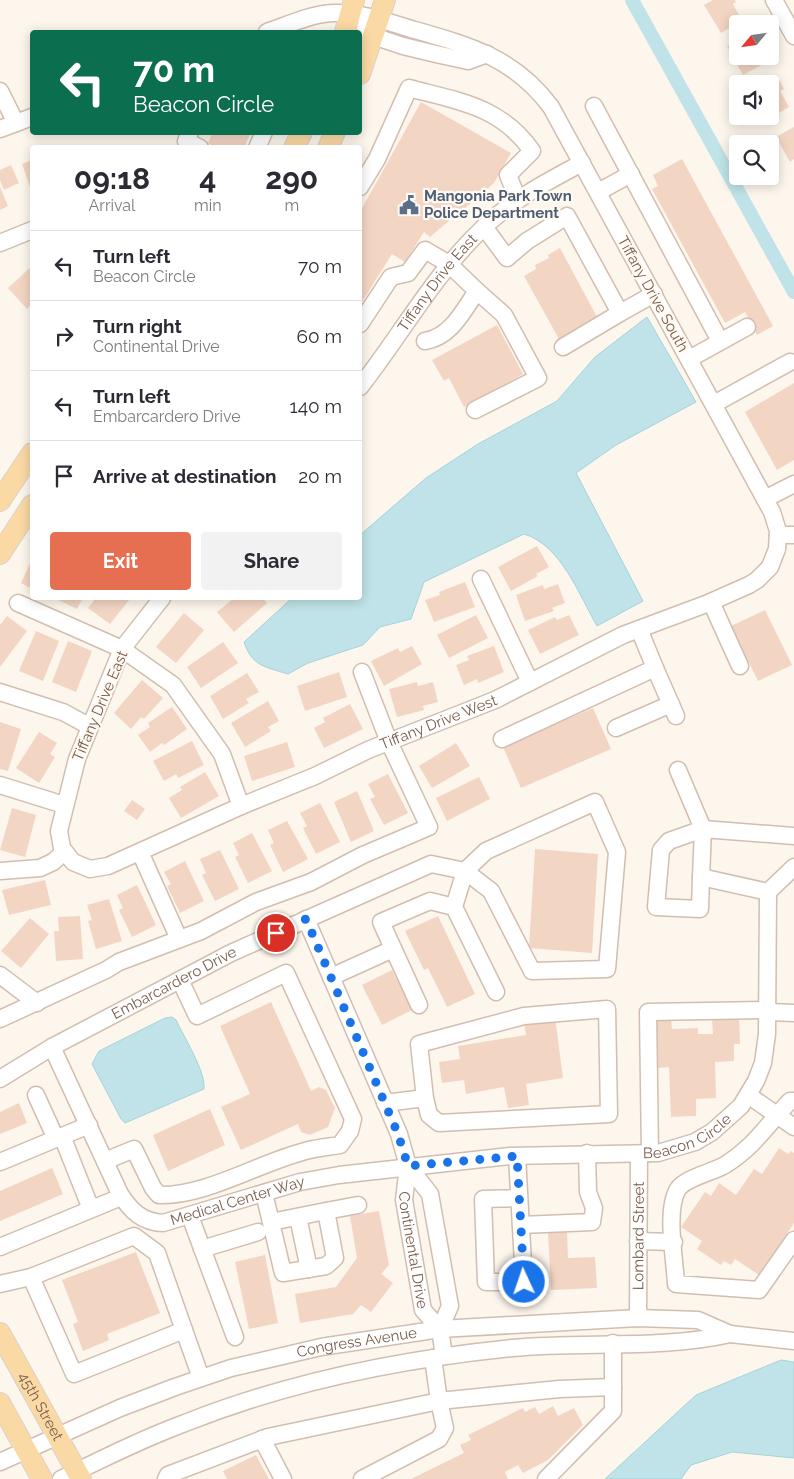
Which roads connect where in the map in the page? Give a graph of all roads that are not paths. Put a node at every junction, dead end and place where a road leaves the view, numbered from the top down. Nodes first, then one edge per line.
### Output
1 (385, 0) edge
2 (774, 0) edge
3 (350, 16) edge
4 (376, 28) junction
5 (273, 30) edge
6 (794, 36) edge
7 (362, 68) edge
8 (0, 91) edge
9 (594, 106) dead end
10 (30, 118) edge
11 (16, 123) junction
12 (0, 129) edge
13 (189, 135) edge
14 (194, 145) edge
15 (582, 162) junction
16 (631, 174) junction
17 (362, 184) edge
18 (598, 192) junction
19 (518, 200) junction
20 (484, 227) junction
21 (30, 231) edge
22 (6, 240) edge
23 (0, 255) edge
24 (449, 264) junction
25 (477, 291) junction
26 (654, 294) junction
27 (620, 313) junction
28 (362, 321) edge
29 (748, 327) dead end
30 (425, 341) dead end
31 (720, 341) junction
32 (563, 347) dead end
33 (689, 359) junction
34 (790, 362) dead end
35 (362, 384) edge
36 (714, 404) junction
37 (475, 410) dead end
38 (30, 455) edge
39 (794, 484) edge
40 (765, 499) junction
41 (0, 501) edge
42 (30, 508) edge
43 (786, 535) edge
44 (0, 554) edge
45 (774, 558) joint
46 (481, 579) dead end
47 (160, 600) edge
48 (712, 602) junction
49 (18, 603) dead end
50 (639, 629) junction
51 (122, 650) junction
52 (740, 666) dead end
53 (655, 668) junction
54 (362, 672) dead end
55 (530, 682) junction
56 (0, 692) edge
57 (89, 726) junction
58 (616, 728) dead end
59 (502, 739) dead end
60 (389, 742) junction
61 (678, 770) dead end
62 (0, 785) edge
63 (64, 805) junction
64 (241, 806) junction
65 (703, 829) junction
66 (794, 836) edge
67 (64, 852) junction
68 (140, 852) junction
69 (794, 868) edge
70 (0, 871) edge
71 (465, 871) junction
72 (701, 877) junction
73 (768, 892) junction
74 (454, 907) junction
75 (306, 919) junction
76 (179, 939) junction
77 (393, 949) junction
78 (0, 975) edge
79 (331, 977) junction
80 (180, 980) junction
81 (496, 992) dead end
82 (37, 1003) junction
83 (419, 1006) dead end
84 (768, 1011) junction
85 (794, 1013) edge
86 (0, 1019) edge
87 (52, 1047) junction
88 (27, 1063) junction
89 (0, 1064) edge
90 (0, 1079) edge
91 (36, 1095) dead end
92 (748, 1095) junction
93 (425, 1098) junction
94 (794, 1101) edge
95 (385, 1103) junction
96 (776, 1115) junction
97 (89, 1125) junction
98 (794, 1128) edge
99 (59, 1138) junction
100 (587, 1153) junction
101 (644, 1153) junction
102 (517, 1156) junction
103 (105, 1161) junction
104 (0, 1162) edge
105 (408, 1166) junction
106 (249, 1172) junction
107 (260, 1194) junction
108 (121, 1197) junction
109 (519, 1198) junction
110 (358, 1205) dead end
111 (91, 1209) junction
112 (326, 1211) junction
113 (138, 1216) junction
114 (190, 1216) junction
115 (298, 1217) junction
116 (521, 1225) junction
117 (264, 1227) junction
118 (134, 1236) junction
119 (794, 1240) edge
120 (638, 1241) junction
121 (674, 1242) junction
122 (0, 1247) edge
123 (202, 1248) junction
124 (309, 1269) junction
125 (31, 1277) junction
126 (0, 1284) edge
127 (638, 1318) junction
128 (440, 1329) junction
129 (184, 1330) junction
130 (0, 1334) edge
131 (730, 1334) junction
132 (235, 1337) dead end
133 (794, 1341) edge
134 (614, 1343) junction
135 (439, 1357) junction
136 (201, 1378) junction
137 (613, 1387) junction
138 (440, 1401) junction
139 (0, 1404) edge
140 (58, 1436) junction
141 (262, 1439) junction
142 (26, 1450) junction
143 (0, 1462) edge
144 (198, 1472) edge
145 (73, 1476) edge
146 (42, 1479) edge
147 (166, 1479) edge
148 (283, 1479) edge
149 (362, 1479) edge
150 (546, 1479) edge

1 - 4 main road
2 - 6 street
3 - 4 street, Tiffany Drive South
3 - 5 street
4 - 7 main road
4 - 15 street, Tiffany Drive South
8 - 11 street
9 - 16 street
10 - 11 street
11 - 12 street
13 - 14 street
15 - 18 street, Tiffany Drive South
15 - 19 street, Tiffany Drive East
16 - 18 street
16 - 31 street
17 - 19 street
18 - 26 street, Tiffany Drive South
19 - 20 street, Tiffany Drive East
20 - 24 street, Tiffany Drive East
20 - 27 street
21 - 22 street
22 - 23 street
24 - 25 street
24 - 28 street
24 - 35 street, Tiffany Drive East
25 - 30 street
25 - 37 street
26 - 27 street
26 - 33 street, Tiffany Drive South
27 - 32 street
29 - 31 street
31 - 33 street
33 - 36 street, Tiffany Drive South
34 - 36 street
36 - 40 street, Tiffany Drive South
38 - 41 main road
39 - 40 street
40 - 43 street, Tiffany Drive South
42 - 44 main road
43 - 45 street, Tiffany Drive South
45 - 48 street, Tiffany Drive West
46 - 55 street
47 - 51 street, Tiffany Drive East
48 - 50 street, Tiffany Drive West
48 - 52 street
49 - 51 street
50 - 53 street
50 - 55 street, Tiffany Drive West
51 - 57 street, Tiffany Drive East
51 - 64 street
53 - 58 street
53 - 59 street
54 - 60 street
55 - 60 street, Tiffany Drive West
56 - 57 street
57 - 63 street, Tiffany Drive East
60 - 64 street, Tiffany Drive West
60 - 76 street
61 - 65 street
62 - 63 street
63 - 67 street, Tiffany Drive East
64 - 68 street, Tiffany Drive West
65 - 66 street
65 - 72 street
65 - 72 street
67 - 68 street, Tiffany Drive West
67 - 70 street
68 - 76 street
69 - 73 street
71 - 71 street
71 - 74 street
71 - 75 street, Embarcardero Drive
72 - 73 street
73 - 84 street, Beacon Circle
74 - 77 street
74 - 81 street
75 - 79 street, Continental Drive
75 - 80 street, Embarcardero Drive
76 - 82 street
77 - 79 street
77 - 83 street
78 - 82 street
79 - 95 street, Continental Drive
80 - 87 street, Embarcardero Drive
80 - 106 street
82 - 86 street
84 - 85 street
84 - 92 street, Beacon Circle
84 - 101 street, Lombard Street
87 - 88 street, Embarcardero Drive
87 - 97 street
88 - 89 street
88 - 90 street, Embarcardero Drive
91 - 99 street
92 - 96 street
92 - 101 street, Beacon Circle
93 - 93 street
93 - 95 street
94 - 96 street
95 - 105 street, Continental Drive
96 - 98 street
96 - 121 street
97 - 99 street
97 - 103 street
99 - 104 street
99 - 111 street
100 - 101 street, Beacon Circle
100 - 102 street, Beacon Circle
100 - 116 street
101 - 120 street, Lombard Street
102 - 105 street, Beacon Circle
102 - 109 street
103 - 106 street
103 - 108 street
105 - 107 street, Medical Center Way
105 - 128 street, Continental Drive
105 - 128 street, Continental Drive
106 - 107 street
107 - 114 street, Medical Center Way
107 - 117 street
108 - 111 street
108 - 113 street
109 - 116 street
109 - 116 street
110 - 112 street
111 - 122 street
112 - 115 street
112 - 124 street
113 - 114 street, Medical Center Way
113 - 118 street
114 - 123 street
115 - 117 street
115 - 124 street
117 - 123 street
117 - 124 street
118 - 125 street
118 - 129 street
119 - 121 street
120 - 121 street
120 - 127 street, Lombard Street
123 - 132 street
125 - 126 street
125 - 129 street
127 - 128 street, Congress Avenue
127 - 131 street, Congress Avenue
128 - 135 street, Continental Drive
128 - 136 street, Congress Avenue
129 - 136 street
130 - 140 main road, 45th Street
131 - 133 street, Congress Avenue
131 - 134 street, Congress Avenue
134 - 135 street, Congress Avenue
134 - 137 street
135 - 138 street, Continental Drive
135 - 145 street, Congress Avenue
136 - 140 street, Congress Avenue
137 - 138 street
137 - 150 street
138 - 141 street
138 - 149 street, Continental Drive
139 - 142 main road
140 - 142 street, Congress Avenue
140 - 145 main road, 45th Street
141 - 144 street
141 - 148 street
142 - 143 street, Congress Avenue
142 - 146 main road
144 - 147 street

